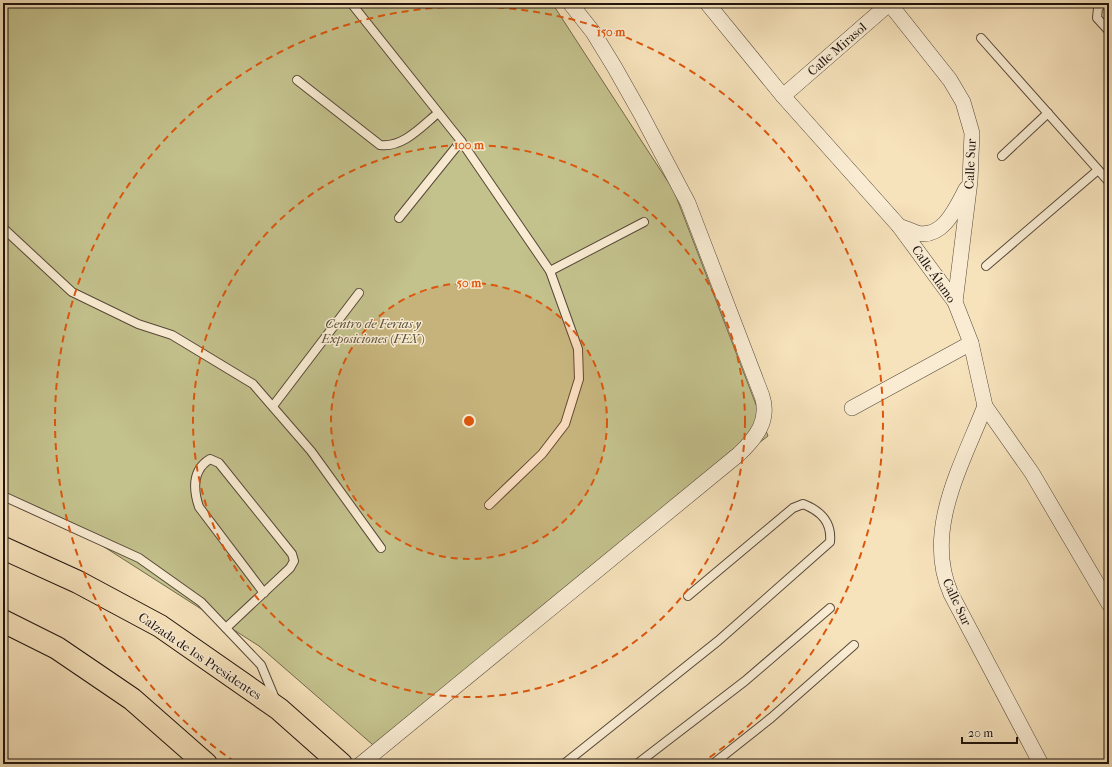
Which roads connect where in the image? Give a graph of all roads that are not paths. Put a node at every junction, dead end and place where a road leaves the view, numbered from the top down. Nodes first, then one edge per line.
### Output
1 (351, 3) edge
2 (570, 3) edge
3 (707, 3) edge
4 (889, 3) edge
5 (1104, 3) edge
6 (1109, 31) edge
7 (981, 38) dead end
8 (297, 80) dead end
9 (783, 96) junction
10 (438, 113) junction
11 (1048, 113) junction
12 (460, 141) junction
13 (1002, 156) dead end
14 (1098, 170) junction
15 (970, 181) junction
16 (1109, 182) edge
17 (399, 218) dead end
18 (644, 222) dead end
19 (899, 226) junction
20 (3, 228) edge
21 (986, 266) dead end
22 (550, 271) junction
23 (359, 293) dead end
24 (955, 302) junction
25 (971, 343) junction
26 (273, 406) junction
27 (985, 406) junction
28 (852, 408) dead end
29 (3, 496) edge
30 (489, 505) dead end
31 (3, 548) edge
32 (381, 548) dead end
33 (264, 593) junction
34 (688, 596) dead end
35 (1109, 604) edge
36 (830, 608) dead end
37 (3, 622) edge
38 (226, 628) junction
39 (854, 645) dead end
40 (280, 710) junction
41 (206, 764) edge
42 (341, 764) edge
43 (361, 764) edge
44 (564, 764) edge
45 (637, 764) edge
46 (713, 764) edge
47 (1041, 764) edge

1 - 10 lane
2 - 43 street
3 - 9 street, Calle Álamo
4 - 9 street, Calle Mirasol
4 - 15 street, Calle Sur
5 - 6 lane
7 - 11 lane
8 - 10 lane
9 - 19 street, Calle Álamo
10 - 12 lane
11 - 13 lane
11 - 14 lane
12 - 17 lane
12 - 22 lane
14 - 16 lane
14 - 21 lane
15 - 19 street
15 - 24 street, Calle Sur
18 - 22 lane
19 - 24 street, Calle Álamo
20 - 26 lane
22 - 30 lane
23 - 26 lane
24 - 25 street, Calle Álamo
25 - 27 street, Calle Álamo
25 - 28 street
26 - 32 lane
27 - 35 street, Calle Álamo
27 - 47 street, Calle Sur
29 - 38 lane
31 - 40 highway, Calzada de los Presidentes
33 - 33 lane
33 - 38 lane
34 - 44 lane
36 - 45 lane
37 - 41 highway
38 - 40 lane
39 - 46 lane
40 - 42 highway, Calzada de los Presidentes

